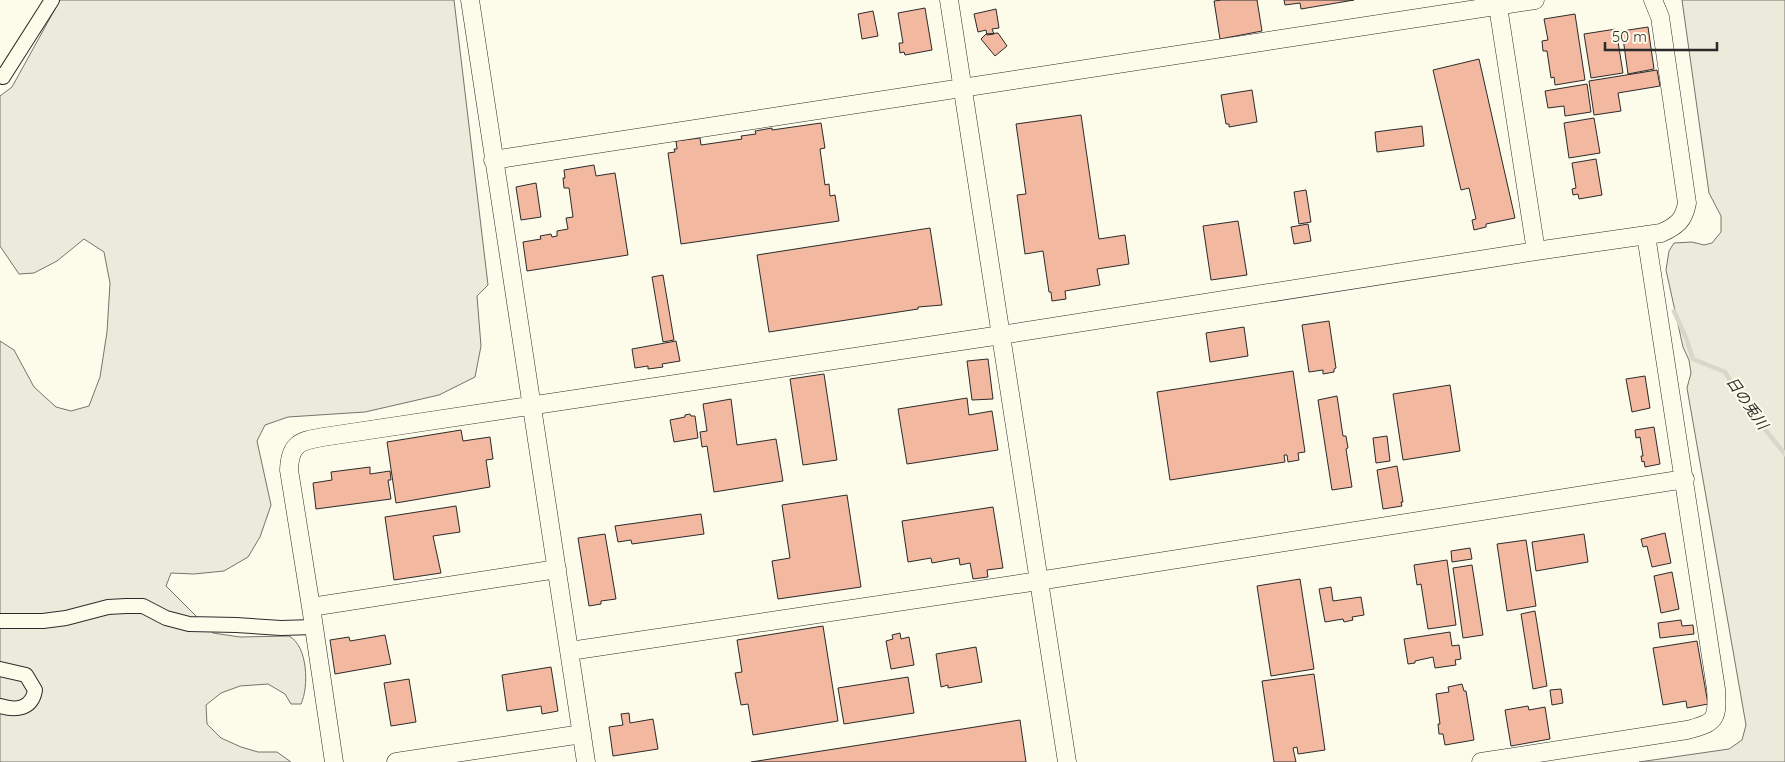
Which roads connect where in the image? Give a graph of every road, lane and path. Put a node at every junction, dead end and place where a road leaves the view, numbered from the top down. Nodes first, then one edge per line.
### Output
1 (52, 0) edge
2 (470, 0) edge
3 (949, 0) edge
4 (1534, 0) edge
5 (1653, 0) edge
6 (1498, 3) edge
7 (0, 75) edge
8 (963, 89) junction
9 (493, 160) junction
10 (1646, 235) junction
11 (1536, 251) junction
12 (1001, 335) junction
13 (530, 405) junction
14 (1685, 479) junction
15 (557, 569) junction
16 (1038, 581) junction
17 (311, 608) junction
18 (0, 621) edge
19 (314, 627) junction
20 (570, 651) junction
21 (0, 669) edge
22 (0, 706) edge
23 (582, 734) junction
24 (334, 762) edge
25 (396, 762) edge
26 (586, 762) edge
27 (1066, 762) edge
28 (1481, 762) edge

1 - 7 street
2 - 9 street
3 - 8 street
4 - 6 street
5 - 10 street
6 - 8 street
6 - 11 street
8 - 9 street
8 - 12 street
9 - 13 street
10 - 11 street
10 - 14 street
11 - 12 street
12 - 13 street
12 - 16 street
13 - 15 street
13 - 17 street
14 - 16 street
14 - 28 street
15 - 17 street
15 - 20 street
16 - 20 street
16 - 27 street
17 - 19 street
18 - 19 street
19 - 24 street
20 - 23 street
21 - 22 street
23 - 25 street
23 - 26 street

